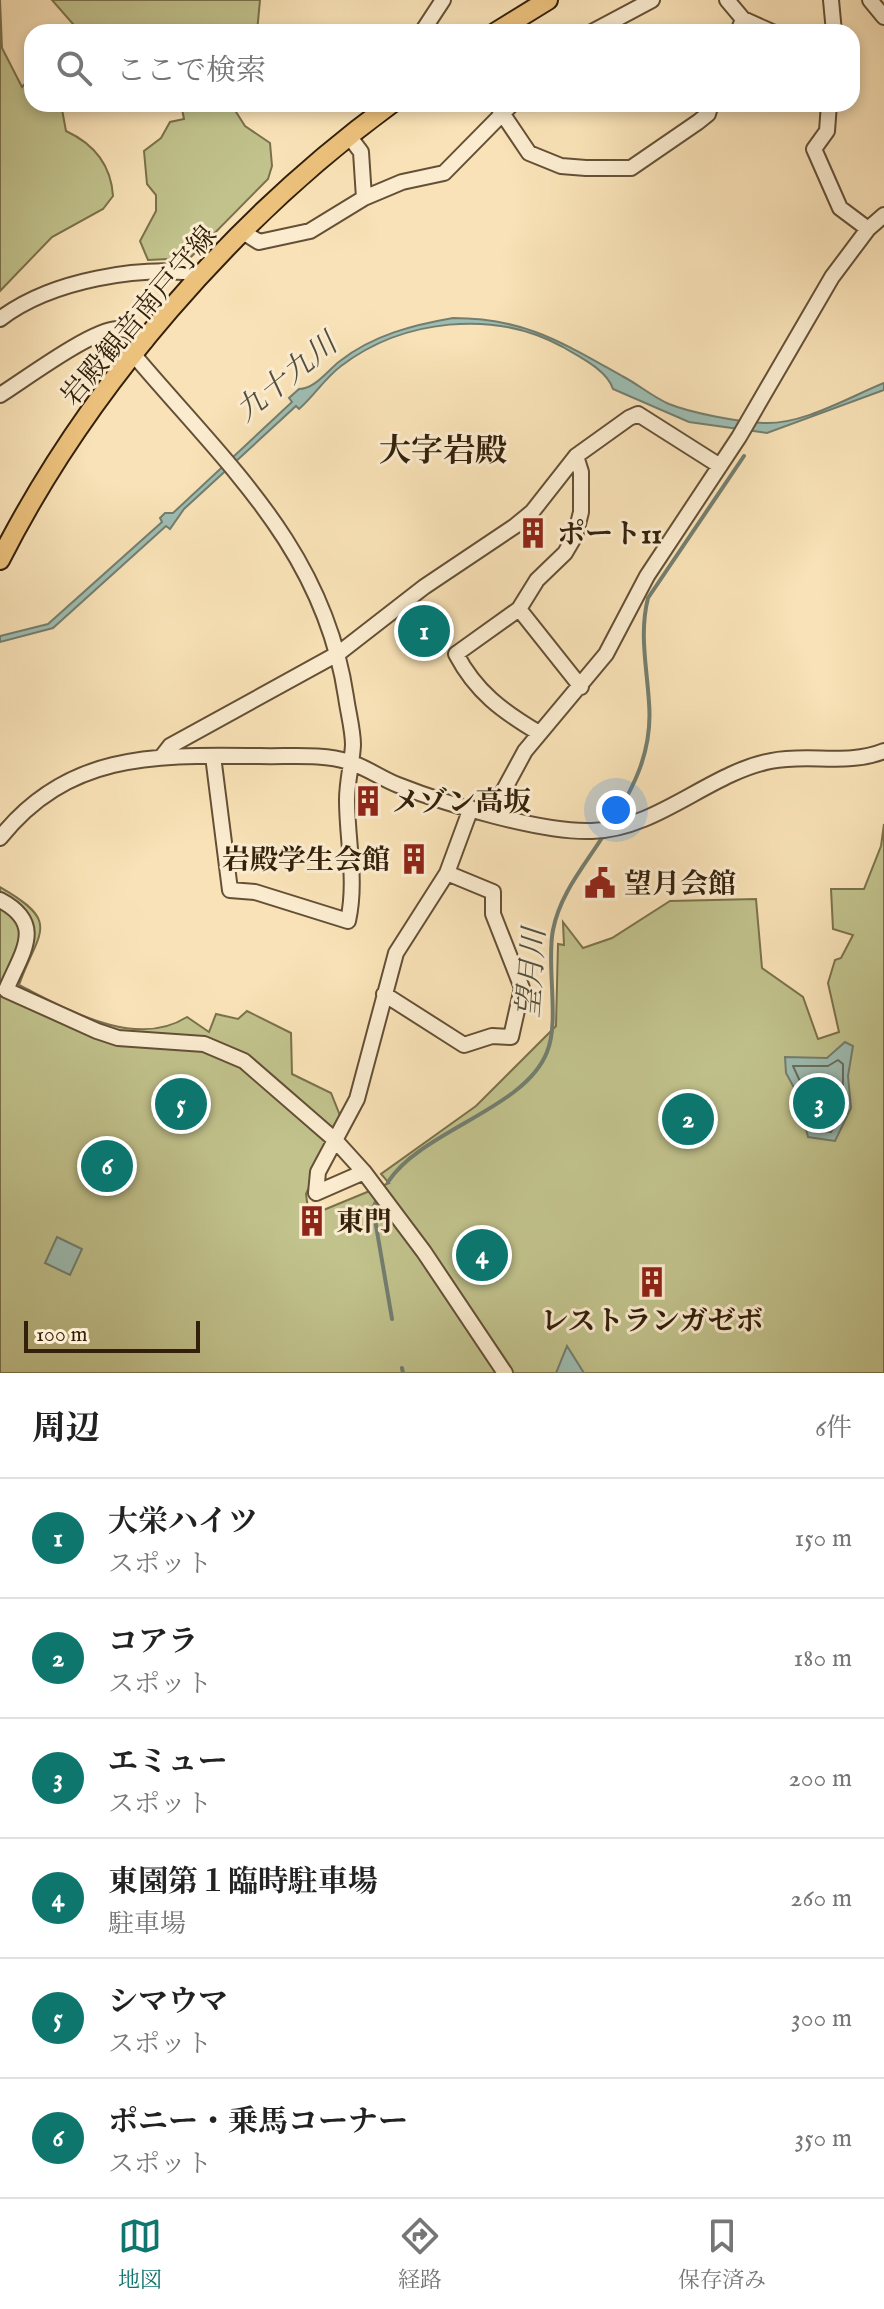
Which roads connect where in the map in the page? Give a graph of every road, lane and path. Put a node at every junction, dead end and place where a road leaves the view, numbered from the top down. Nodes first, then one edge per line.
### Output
1 (443, 0) edge
2 (548, 0) edge
3 (652, 0) edge
4 (727, 0) edge
5 (831, 0) edge
6 (870, 0) edge
7 (884, 17) edge
8 (427, 24) edge
9 (509, 24) edge
10 (607, 24) edge
11 (739, 24) edge
12 (833, 24) edge
13 (375, 112) edge
14 (499, 112) edge
15 (505, 112) edge
16 (709, 112) edge
17 (828, 112) edge
18 (349, 136) junction
19 (364, 198) junction
20 (884, 215) edge
21 (868, 229) junction
22 (243, 232) junction
23 (203, 274) junction
24 (0, 319) edge
25 (140, 348) junction
26 (0, 395) edge
27 (576, 456) junction
28 (720, 466) junction
29 (0, 560) edge
30 (519, 609) junction
31 (339, 653) junction
32 (581, 687) junction
33 (539, 733) junction
34 (884, 751) edge
35 (163, 755) junction
36 (213, 756) junction
37 (349, 762) junction
38 (471, 808) junction
39 (492, 812) junction
40 (0, 838) edge
41 (447, 873) junction
42 (0, 900) edge
43 (384, 994) junction
44 (335, 1140) junction
45 (364, 1172) junction
46 (505, 1373) edge

1 - 8 street
2 - 9 main road
3 - 10 street
4 - 11 street
5 - 12 street
6 - 7 street
13 - 18 main road, 岩殿観音南戸守線
14 - 19 street
15 - 16 street
17 - 21 street
18 - 19 street
18 - 22 main road, 岩殿観音南戸守線
19 - 22 street
20 - 21 street
21 - 28 street
22 - 23 main road, 岩殿観音南戸守線
23 - 24 street
23 - 25 main road, 岩殿観音南戸守線
25 - 26 street
25 - 29 main road, 岩殿観音南戸守線
25 - 31 street
27 - 28 street
27 - 30 street
27 - 31 street
28 - 32 street
30 - 32 street
30 - 33 street
31 - 35 street
31 - 37 street
32 - 33 street
33 - 39 street
34 - 39 street
35 - 36 street
35 - 40 street
36 - 37 street
36 - 37 street
37 - 38 street
38 - 39 street
38 - 41 street
41 - 43 street
41 - 43 street
42 - 44 street
43 - 44 street
44 - 45 street
44 - 45 street
45 - 46 street

